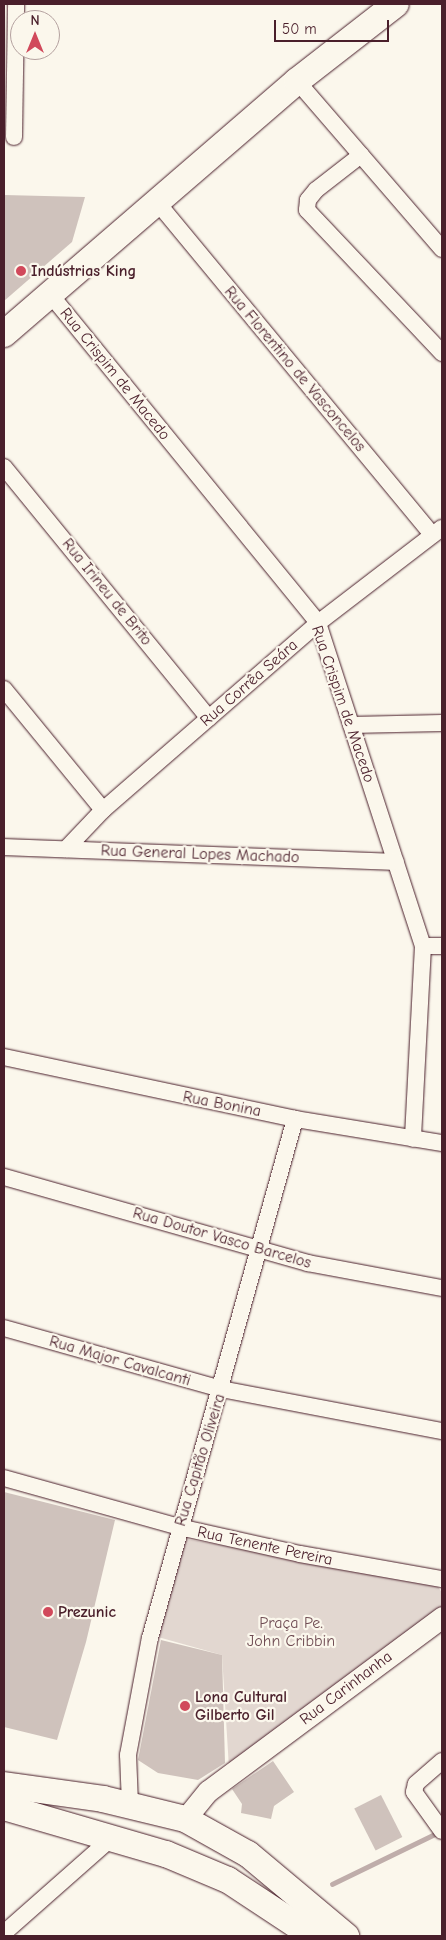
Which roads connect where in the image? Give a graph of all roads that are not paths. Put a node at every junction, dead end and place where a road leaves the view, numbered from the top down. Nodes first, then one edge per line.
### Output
1 (16, 4) edge
2 (396, 4) edge
3 (297, 81) junction
4 (14, 137) dead end
5 (361, 156) junction
6 (157, 202) junction
7 (442, 250) edge
8 (50, 294) junction
9 (4, 334) edge
10 (442, 353) edge
11 (4, 467) edge
12 (437, 531) edge
13 (318, 623) junction
14 (4, 689) edge
15 (209, 718) junction
16 (442, 723) edge
17 (351, 725) junction
18 (103, 810) junction
19 (4, 847) edge
20 (66, 849) junction
21 (396, 862) junction
22 (423, 946) junction
23 (442, 946) edge
24 (4, 1057) edge
25 (295, 1119) junction
26 (412, 1139) junction
27 (442, 1143) edge
28 (4, 1177) edge
29 (260, 1250) junction
30 (442, 1288) edge
31 (4, 1328) edge
32 (221, 1389) junction
33 (442, 1431) edge
34 (4, 1478) edge
35 (179, 1527) junction
36 (442, 1579) edge
37 (442, 1617) edge
38 (442, 1761) edge
39 (4, 1785) edge
40 (130, 1804) junction
41 (4, 1807) edge
42 (185, 1819) junction
43 (439, 1827) edge
44 (113, 1837) junction
45 (228, 1880) junction
46 (4, 1933) edge
47 (313, 1936) edge
48 (346, 1936) edge

1 - 4 street
2 - 3 main road
3 - 5 street
3 - 6 main road
5 - 7 street
5 - 10 street
6 - 8 main road
6 - 12 street, Rua Florentino de Vasconcelos
8 - 9 main road
8 - 13 street, Rua Crispim de Macedo
11 - 15 street, Rua Irineu de Brito
12 - 13 street, Rua Corrêa Seára
13 - 15 street, Rua Corrêa Seára
13 - 17 street, Rua Crispim de Macedo
14 - 18 street
15 - 18 street, Rua Corrêa Seára
16 - 17 street
17 - 21 street, Rua Crispim de Macedo
18 - 20 street, Rua Corrêa Seára
19 - 20 street, Rua General Lopes Machado
20 - 21 street, Rua General Lopes Machado
21 - 22 street, Rua Crispim de Macedo
22 - 23 street
22 - 26 street, Rua Crispim de Macedo
24 - 25 street, Rua Bonina
25 - 26 street, Rua Bonina
25 - 29 street, Rua Capitão Oliveira
26 - 27 street, Rua Bonina
28 - 29 street, Rua Doutor Vasco Barcelos
29 - 30 street, Rua Doutor Vasco Barcelos
29 - 32 street, Rua Capitão Oliveira
31 - 32 street, Rua Major Cavalcanti
32 - 33 street, Rua Major Cavalcanti
32 - 35 street, Rua Capitão Oliveira
34 - 35 street, Rua Tenente Pereira
35 - 36 street, Rua Tenente Pereira
35 - 40 street, Rua Capitão Oliveira
37 - 42 street, Rua Carinhanha
38 - 43 street
39 - 40 main road
40 - 42 main road
41 - 44 main road
42 - 45 main road
42 - 48 main road
44 - 45 main road
44 - 46 street
45 - 47 main road

